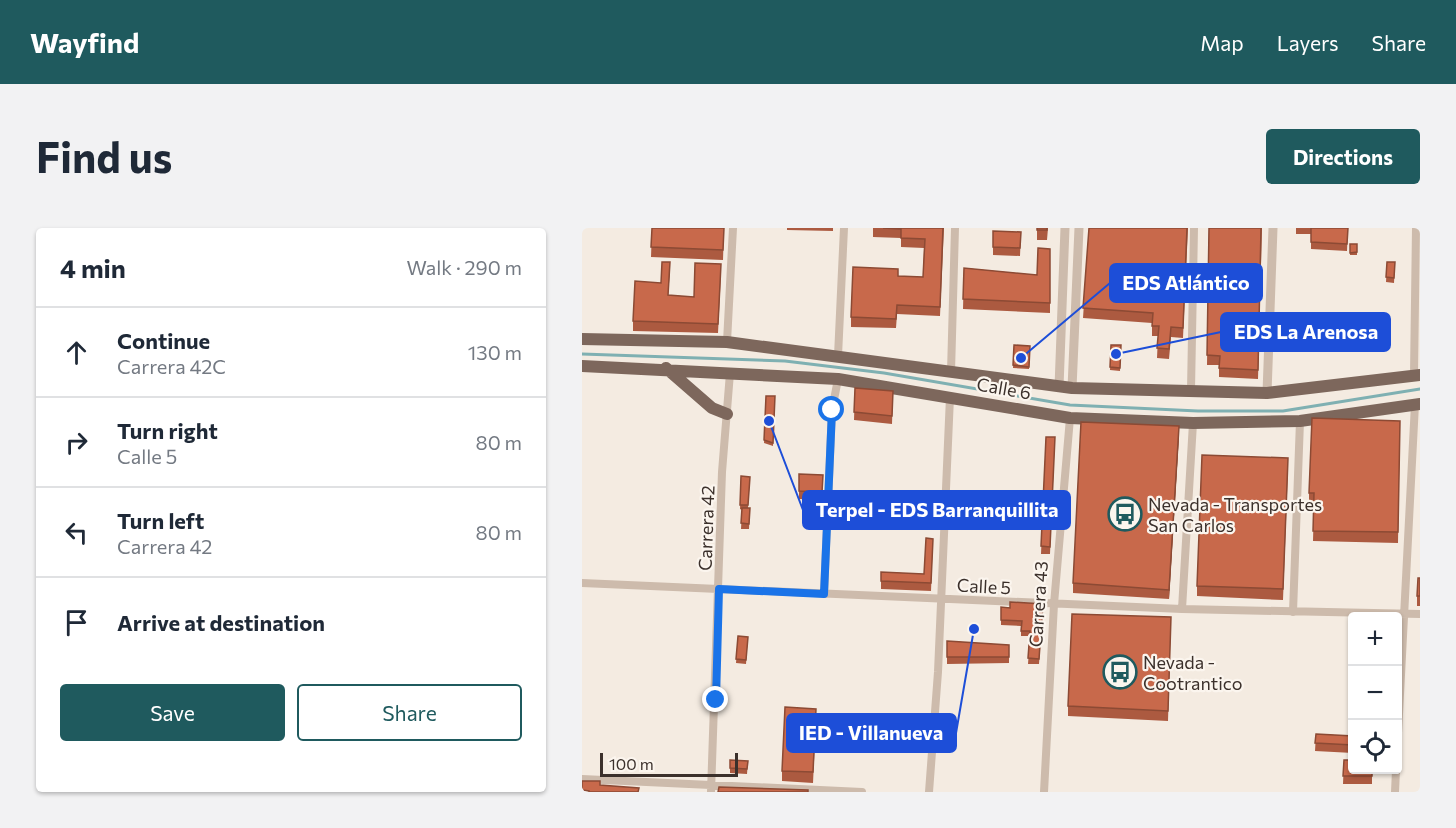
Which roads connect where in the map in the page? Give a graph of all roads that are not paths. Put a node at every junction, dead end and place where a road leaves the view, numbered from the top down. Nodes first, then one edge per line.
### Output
1 (733, 228) edge
2 (844, 228) edge
3 (955, 228) edge
4 (1065, 228) edge
5 (1079, 228) edge
6 (1194, 228) edge
7 (1274, 228) edge
8 (1416, 228) edge
9 (582, 339) edge
10 (727, 342) junction
11 (838, 356) junction
12 (582, 366) edge
13 (666, 368) junction
14 (951, 372) junction
15 (730, 373) junction
16 (1417, 375) edge
17 (838, 379) junction
18 (1066, 388) junction
19 (1191, 390) junction
20 (1267, 393) junction
21 (950, 397) junction
22 (1417, 404) edge
23 (727, 414) junction
24 (1070, 418) junction
25 (1300, 421) junction
26 (1193, 423) junction
27 (582, 583) edge
28 (719, 589) junction
29 (824, 594) junction
30 (941, 599) junction
31 (1054, 604) junction
32 (1182, 609) junction
33 (1293, 612) junction
34 (1403, 613) junction
35 (1420, 614) edge
36 (1399, 720) edge
37 (1396, 774) edge
38 (582, 779) edge
39 (711, 789) edge
40 (819, 790) edge
41 (862, 792) edge
42 (929, 792) edge
43 (1044, 792) edge
44 (1395, 792) edge

1 - 10 street
2 - 11 street
3 - 14 street
4 - 18 street
5 - 18 street
6 - 19 street
7 - 20 street
8 - 16 street
9 - 10 main road, Calle 6
10 - 11 main road, Calle 6
11 - 14 main road, Calle 6
12 - 13 main road, Calle 6
13 - 15 main road, Calle 6
13 - 23 main road
14 - 18 main road, Calle 6
15 - 17 main road, Calle 6
15 - 23 street, Carrera 42
16 - 20 main road, Calle 6
17 - 21 main road, Calle 6
17 - 29 street
18 - 19 main road, Calle 6
19 - 20 main road, Calle 6
21 - 24 main road, Calle 6
21 - 30 street
22 - 25 main road, Calle 6
22 - 34 street
23 - 28 street, Carrera 42
24 - 26 main road, Calle 6
24 - 31 street, Carrera 43
25 - 26 main road, Calle 6
25 - 33 street
26 - 32 street
27 - 28 street, Calle 5
28 - 29 street, Calle 5
28 - 39 street, Carrera 42
29 - 30 street, Calle 5
30 - 31 street, Calle 5
30 - 42 street
31 - 32 street, Calle 5
31 - 43 street, Carrera 43
32 - 33 street, Calle 5
33 - 34 street, Calle 5
34 - 35 street, Calle 5
34 - 36 street
37 - 44 street
38 - 39 street
39 - 40 street
40 - 41 street

